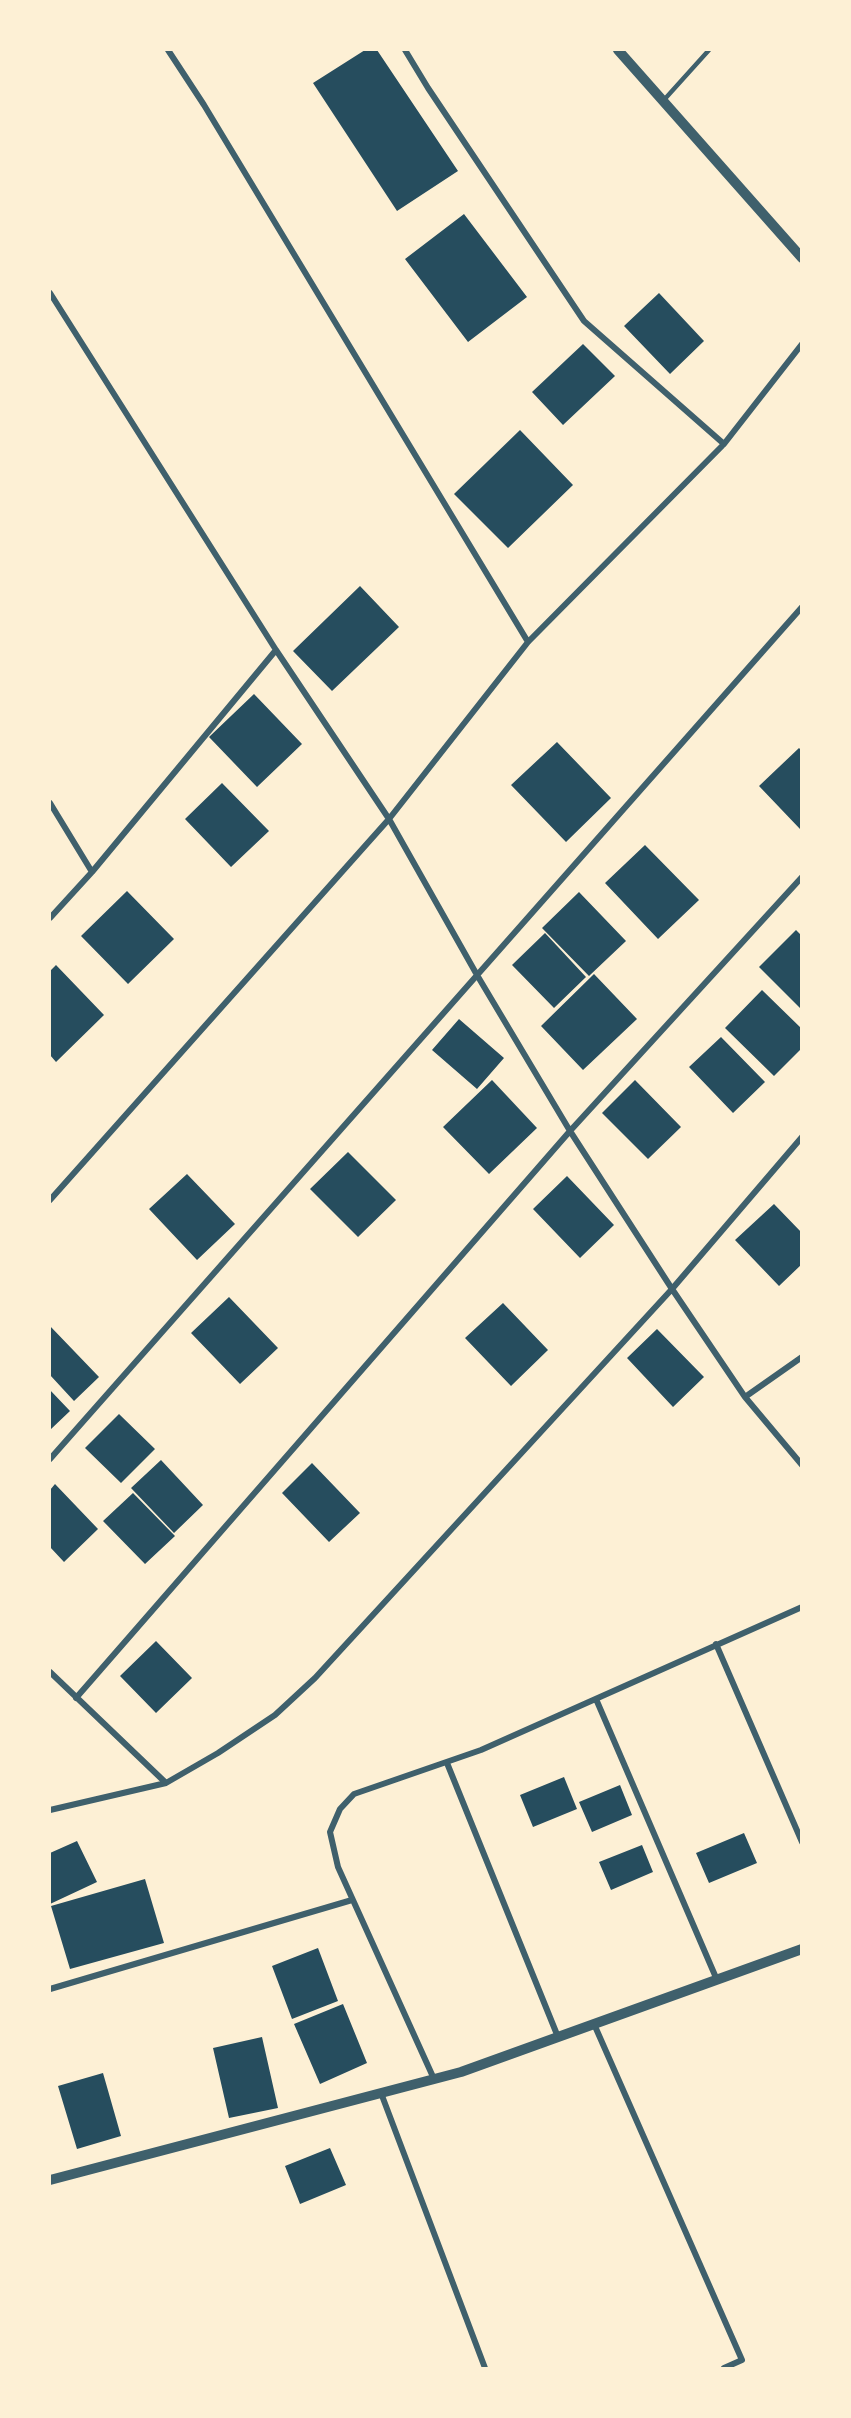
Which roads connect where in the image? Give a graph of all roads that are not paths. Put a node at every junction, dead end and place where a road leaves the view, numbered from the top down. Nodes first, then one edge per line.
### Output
1 (168, 50) edge
2 (405, 50) edge
3 (618, 50) edge
4 (708, 50) edge
5 (662, 102) junction
6 (801, 258) edge
7 (50, 294) edge
8 (801, 344) edge
9 (724, 444) junction
10 (801, 607) edge
11 (528, 642) junction
12 (276, 650) junction
13 (50, 803) edge
14 (389, 819) junction
15 (92, 872) junction
16 (801, 877) edge
17 (50, 918) edge
18 (477, 975) junction
19 (570, 1131) junction
20 (801, 1137) edge
21 (50, 1200) edge
22 (672, 1289) junction
23 (801, 1358) edge
24 (745, 1398) junction
25 (50, 1459) edge
26 (801, 1465) edge
27 (801, 1607) edge
28 (716, 1644) junction
29 (50, 1671) edge
30 (76, 1698) junction
31 (596, 1700) junction
32 (447, 1763) junction
33 (166, 1784) junction
34 (50, 1810) edge
35 (801, 1842) edge
36 (352, 1900) junction
37 (801, 1949) edge
38 (717, 1980) junction
39 (50, 1989) edge
40 (594, 2024) junction
41 (558, 2037) junction
42 (434, 2080) junction
43 (381, 2093) junction
44 (50, 2180) edge
45 (485, 2368) edge
46 (724, 2368) edge

1 - 11 street
2 - 9 street
3 - 5 street
4 - 5 lane
5 - 6 street
7 - 12 street
8 - 9 street
9 - 11 street
10 - 18 street
11 - 14 street
12 - 14 street
12 - 15 street
13 - 15 street
14 - 18 street
14 - 21 street
15 - 17 street
16 - 19 street
18 - 19 street
18 - 25 street
19 - 22 street
19 - 30 street
20 - 22 street
22 - 24 street
22 - 33 street
23 - 24 street
24 - 26 street
27 - 28 street
28 - 31 street
28 - 35 street
29 - 30 street
30 - 33 street
31 - 32 street
31 - 38 street
32 - 36 street
32 - 41 street
33 - 34 street
36 - 39 street
36 - 42 street
37 - 38 street
38 - 40 street
40 - 41 street
40 - 46 street
41 - 42 street
42 - 43 street
43 - 44 street
43 - 45 street

